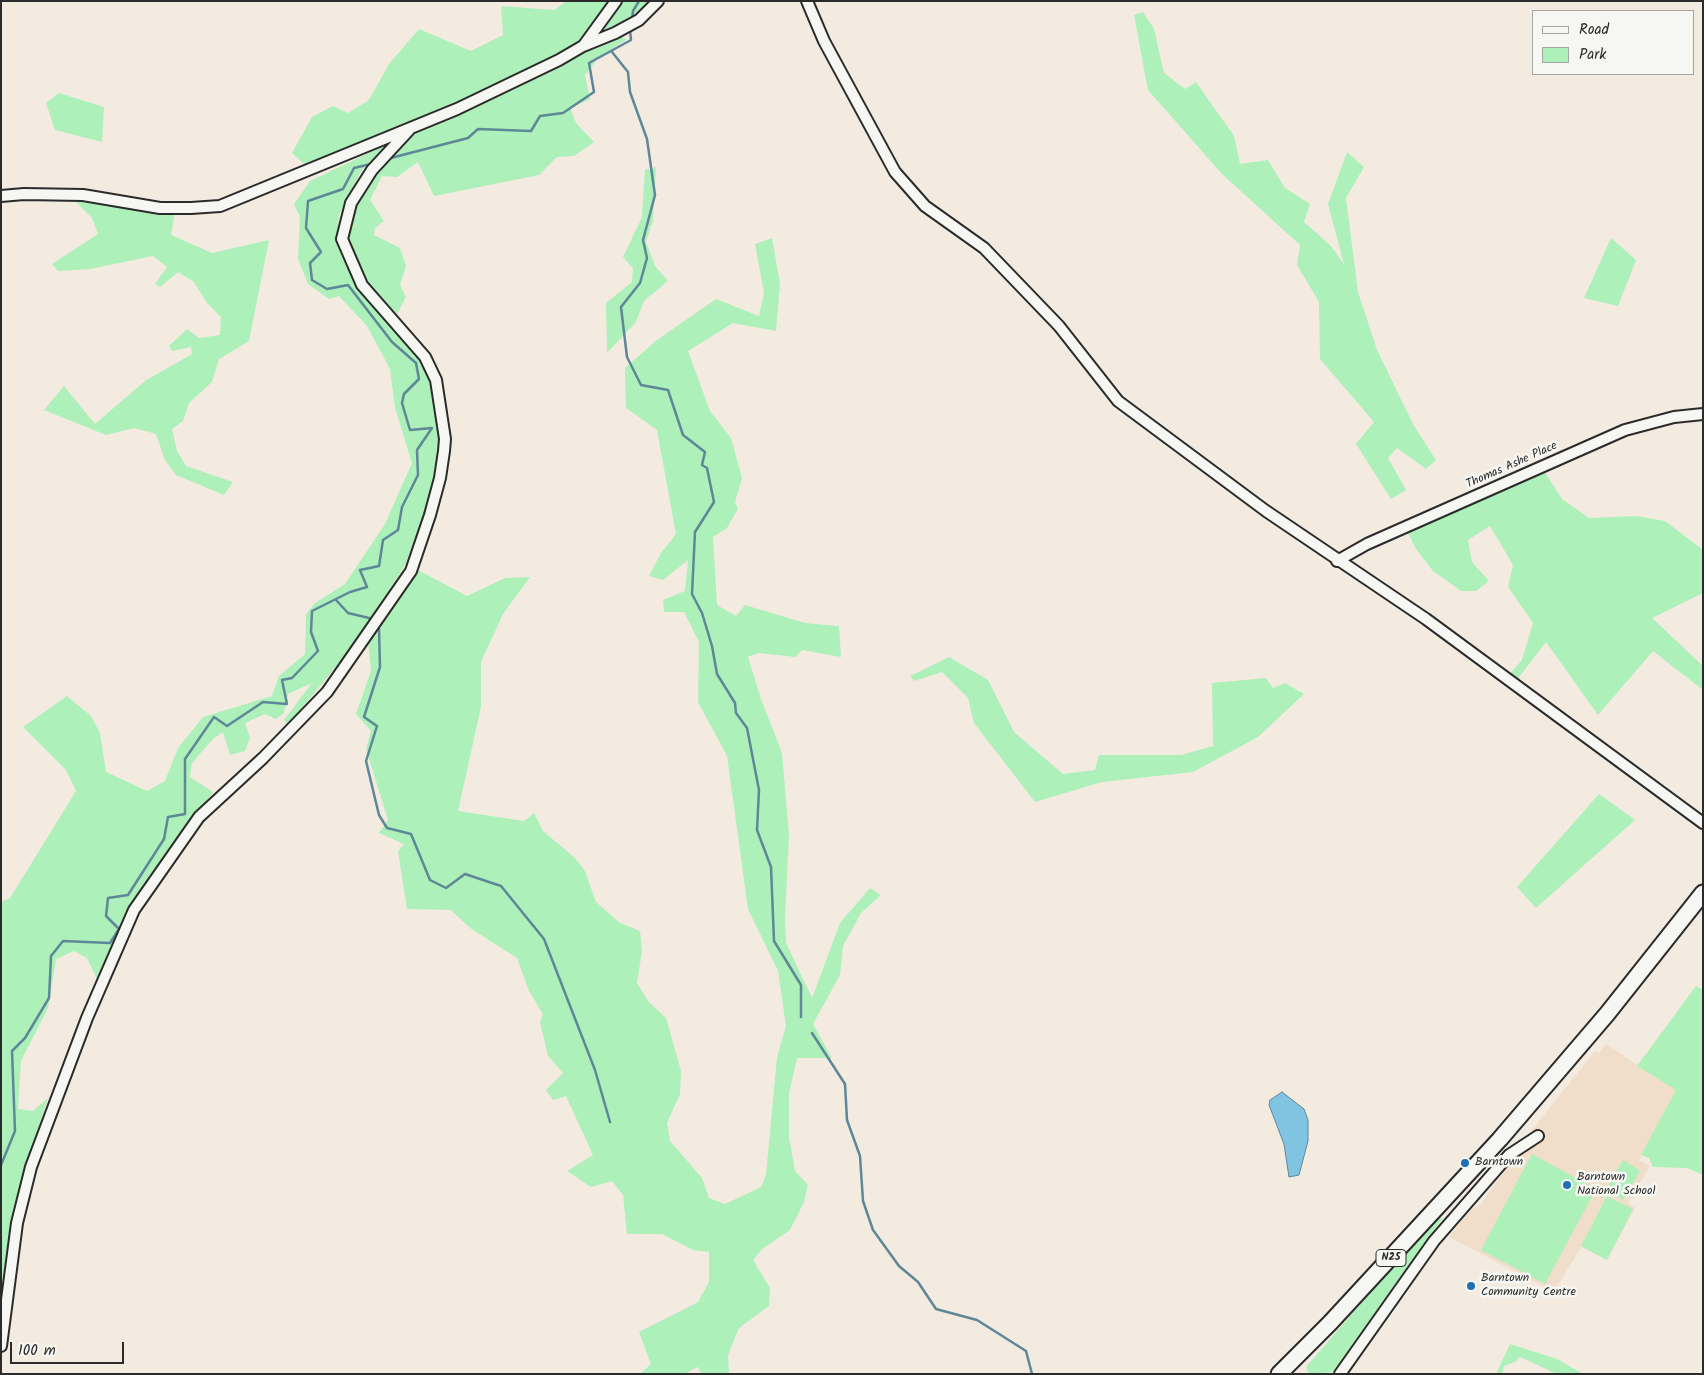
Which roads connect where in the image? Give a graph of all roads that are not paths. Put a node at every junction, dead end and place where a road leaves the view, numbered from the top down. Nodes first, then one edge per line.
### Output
1 (616, 1) edge
2 (658, 1) edge
3 (807, 1) edge
4 (583, 46) junction
5 (409, 130) junction
6 (1, 196) edge
7 (1703, 414) edge
8 (1337, 561) junction
9 (1703, 823) edge
10 (1703, 893) edge
11 (1538, 1136) dead end
12 (1, 1346) edge
13 (1286, 1372) edge
14 (1340, 1374) edge

1 - 4 street
2 - 4 street
3 - 8 street
4 - 5 street
5 - 6 street
5 - 12 street
7 - 8 street, Thomas Ashe Place
8 - 9 street
10 - 13 highway, N25
11 - 14 street

